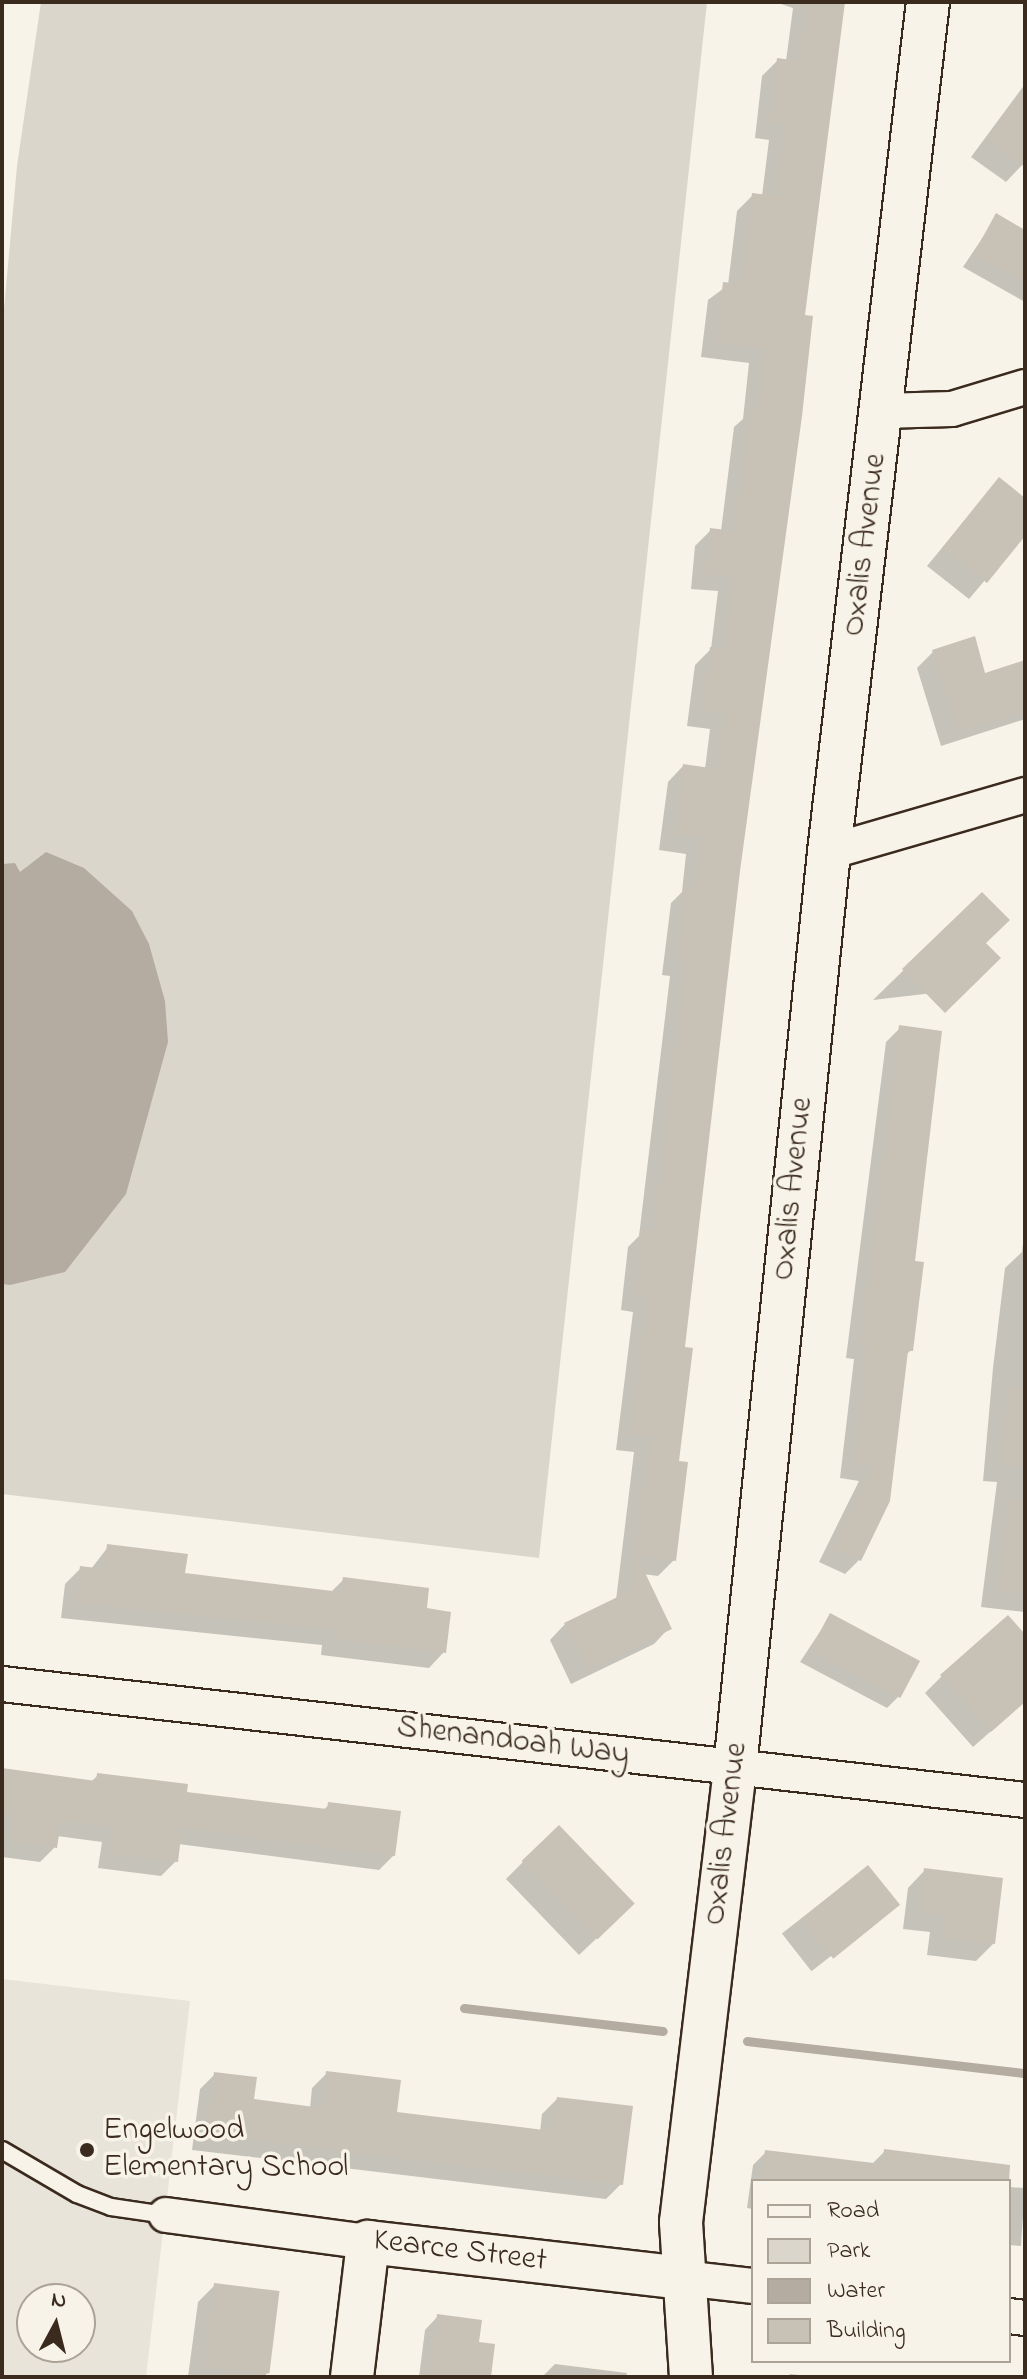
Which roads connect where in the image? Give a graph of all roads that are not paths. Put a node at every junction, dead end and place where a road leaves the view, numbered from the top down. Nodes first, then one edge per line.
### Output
1 (935, 4) edge
2 (1025, 387) edge
3 (882, 411) junction
4 (1025, 795) edge
5 (829, 852) junction
6 (2, 1684) edge
7 (735, 1768) junction
8 (1025, 1800) edge
9 (2, 2150) edge
10 (166, 2215) joint
11 (368, 2242) junction
12 (683, 2278) junction
13 (751, 2286) edge
14 (352, 2377) edge
15 (691, 2377) edge

1 - 3 street, Oxalis Avenue
2 - 3 street
3 - 5 street, Oxalis Avenue
4 - 5 street
5 - 7 street, Oxalis Avenue
6 - 7 street, Shenandoah Way
7 - 8 street, Shenandoah Way
7 - 12 street, Oxalis Avenue
9 - 10 lane
10 - 11 street, Kearce Street
11 - 12 street, Kearce Street
11 - 14 street
12 - 13 street, Kearce Street
12 - 15 street, Oxalis Avenue

